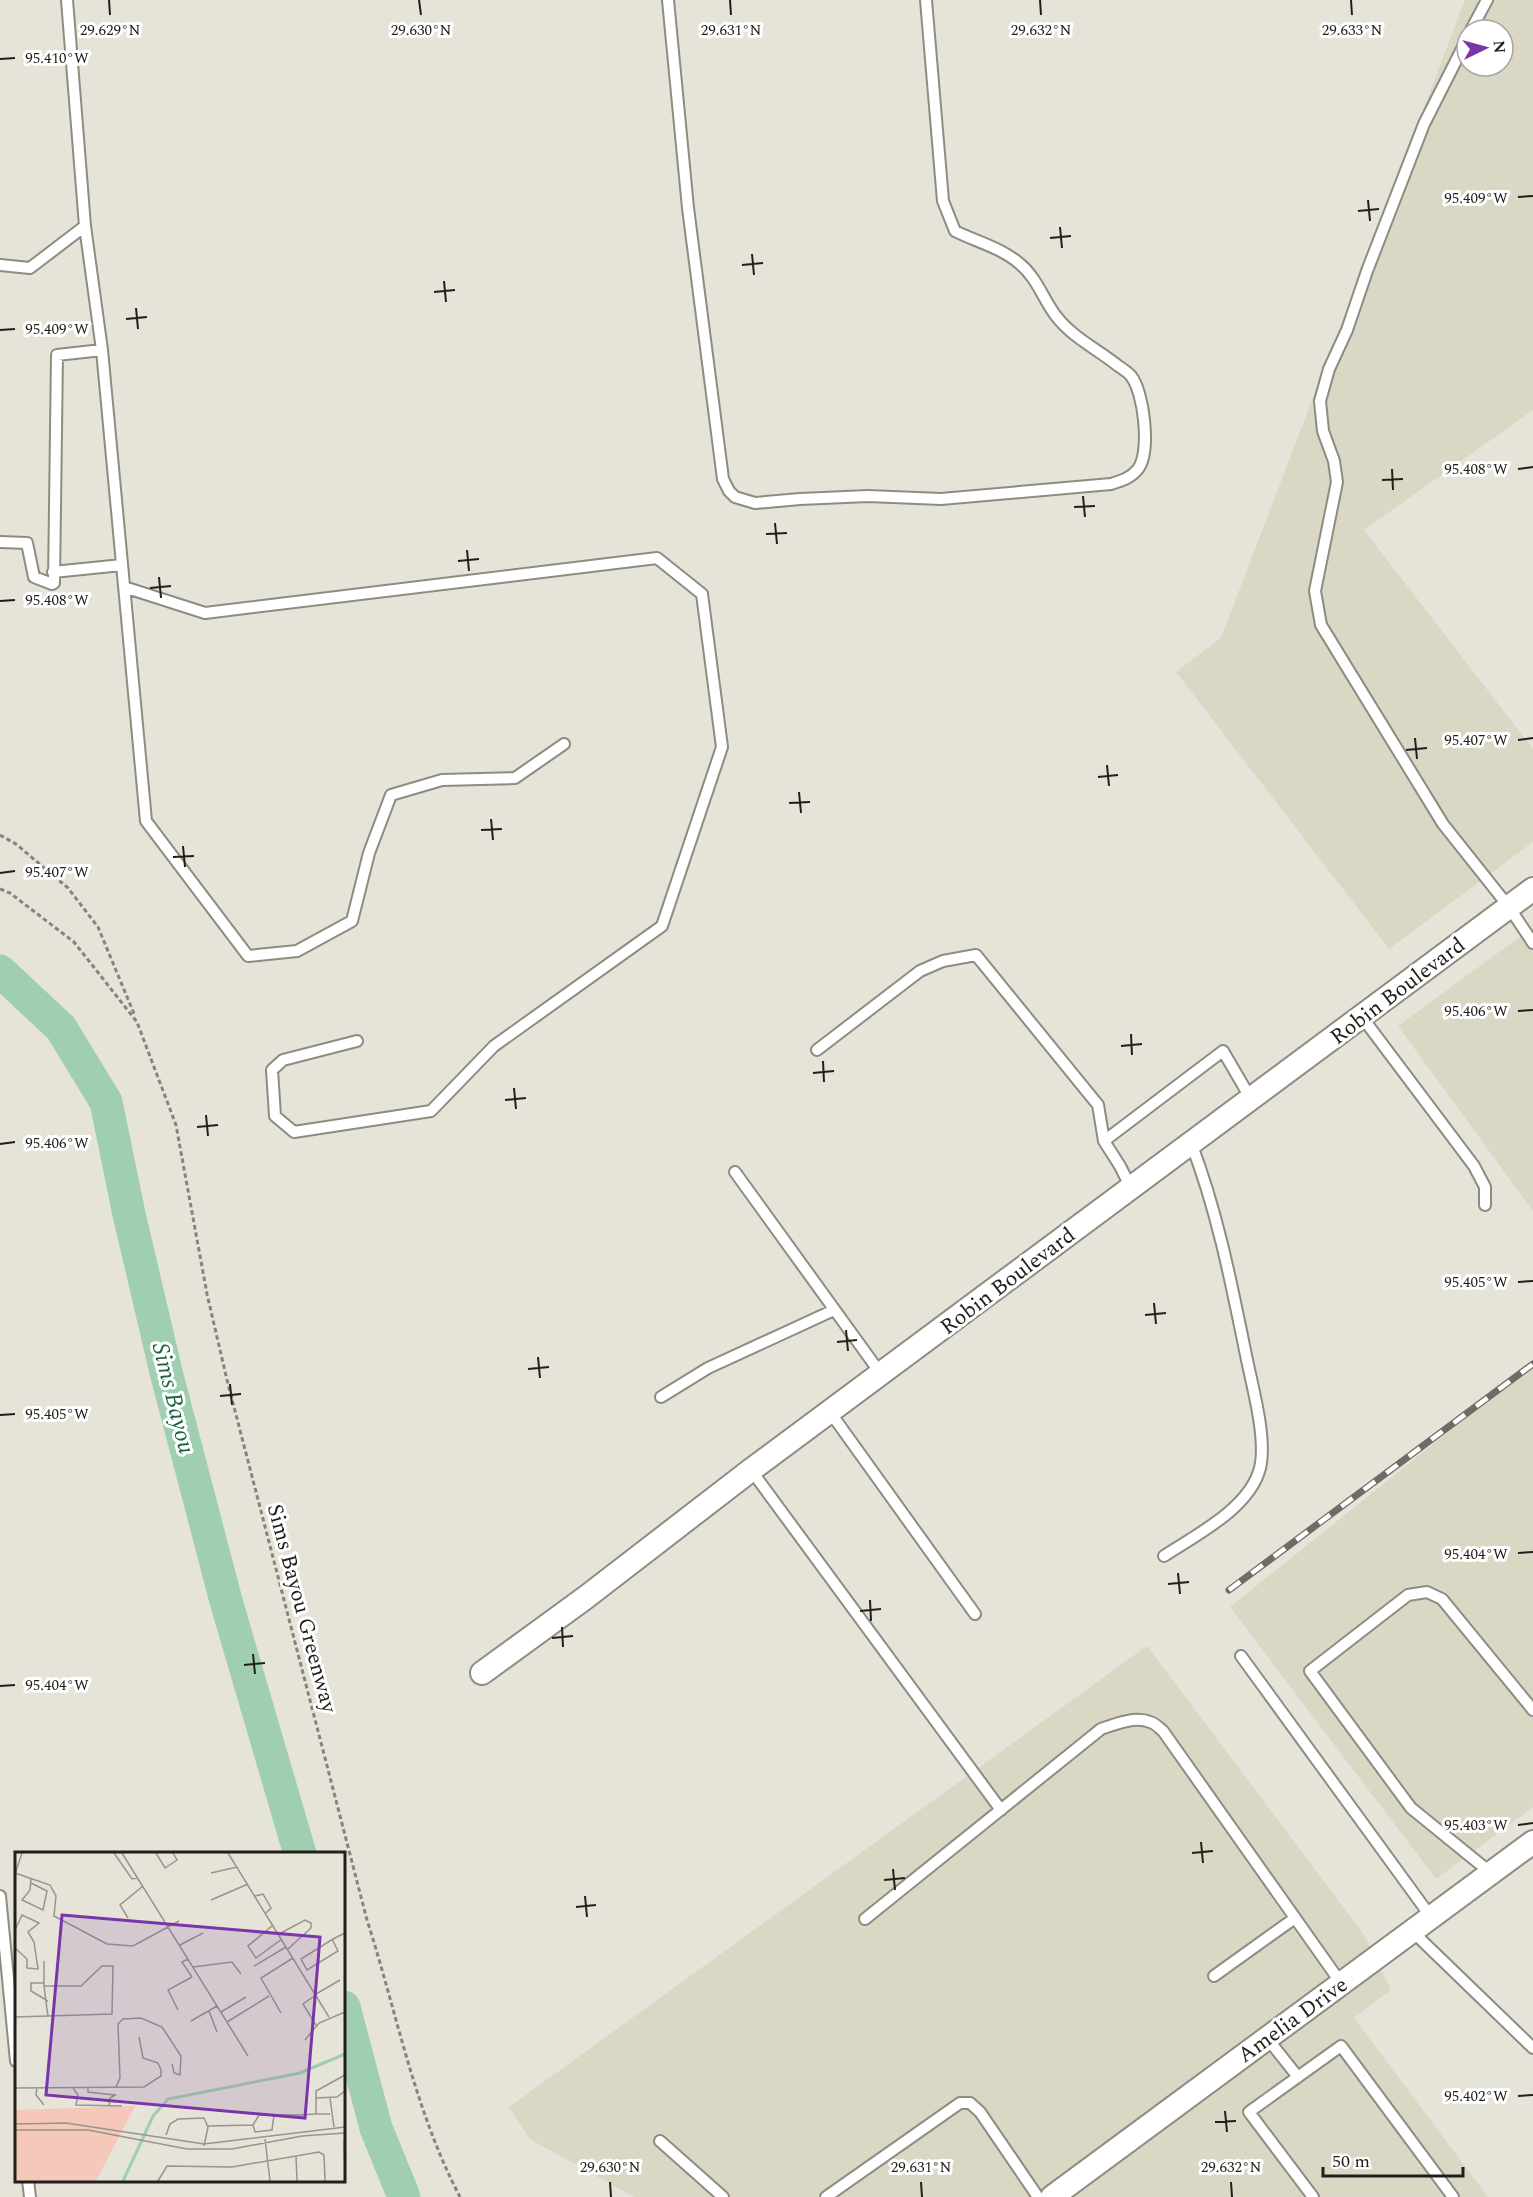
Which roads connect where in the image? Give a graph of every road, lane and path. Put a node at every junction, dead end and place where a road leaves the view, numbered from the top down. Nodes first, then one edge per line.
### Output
1 (68, 0) edge
2 (668, 0) edge
3 (926, 0) edge
4 (1487, 0) edge
5 (1478, 18) edge
6 (1455, 63) edge
7 (85, 226) junction
8 (0, 265) edge
9 (102, 350) junction
10 (0, 542) edge
11 (122, 566) junction
12 (53, 572) junction
13 (124, 587) junction
14 (564, 744) dead end
15 (0, 835) edge
16 (0, 889) edge
17 (1533, 889) edge
18 (1509, 907) junction
19 (1533, 943) edge
20 (1362, 1017) junction
21 (137, 1022) junction
22 (357, 1041) dead end
23 (817, 1050) dead end
24 (1251, 1099) junction
25 (1104, 1141) junction
26 (1191, 1143) junction
27 (735, 1172) dead end
28 (1131, 1188) junction
29 (1485, 1205) dead end
30 (834, 1310) junction
31 (881, 1374) junction
32 (661, 1397) dead end
33 (830, 1412) junction
34 (752, 1470) junction
35 (1164, 1556) dead end
36 (975, 1614) dead end
37 (1241, 1656) dead end
38 (482, 1673) dead end
39 (1533, 1710) edge
40 (1001, 1810) junction
41 (1532, 1846) edge
42 (1491, 1873) junction
43 (0, 1896) edge
44 (1431, 1917) junction
45 (1295, 1918) junction
46 (865, 1919) dead end
47 (1412, 1931) junction
48 (2, 1935) edge
49 (1214, 1976) dead end
50 (1341, 1983) junction
51 (1267, 2038) junction
52 (1533, 2048) edge
53 (15, 2052) edge
54 (1298, 2077) junction
55 (660, 2141) dead end
56 (28, 2182) edge
57 (30, 2197) edge
58 (460, 2197) edge
59 (723, 2197) edge
60 (826, 2197) edge
61 (1038, 2197) edge
62 (1052, 2197) edge
63 (1313, 2197) edge
64 (1453, 2197) edge

1 - 7 lane
2 - 3 lane
4 - 5 lane
6 - 18 lane
7 - 8 lane
7 - 9 lane
9 - 11 lane
9 - 12 lane
10 - 12 lane
11 - 12 lane
11 - 13 lane
13 - 14 lane
13 - 22 lane
15 - 21 path, Sims Bayou Greenway
16 - 21 path, Sims Bayou Greenway
17 - 18 street, Robin Boulevard
18 - 19 lane
18 - 20 street, Robin Boulevard
20 - 24 street, Robin Boulevard
20 - 29 lane
21 - 58 path, Sims Bayou Greenway
23 - 25 lane
24 - 25 lane
24 - 26 street, Robin Boulevard
25 - 28 lane
26 - 28 street, Robin Boulevard
26 - 35 lane
27 - 30 lane
28 - 31 street, Robin Boulevard
30 - 31 lane
30 - 32 lane
31 - 33 street, Robin Boulevard
33 - 34 street, Robin Boulevard
33 - 36 lane
34 - 38 street, Robin Boulevard
34 - 40 lane
37 - 44 lane
39 - 42 lane
40 - 45 lane
40 - 46 lane
41 - 42 street, Amelia Drive
42 - 44 street, Amelia Drive
43 - 48 lane
44 - 47 street, Amelia Drive
45 - 49 lane
45 - 50 lane
47 - 50 street, Amelia Drive
47 - 52 lane
48 - 53 lane
50 - 51 street, Amelia Drive
51 - 54 lane
51 - 62 street, Amelia Drive
54 - 63 lane
54 - 64 lane
55 - 59 lane
56 - 57 lane
60 - 61 lane

